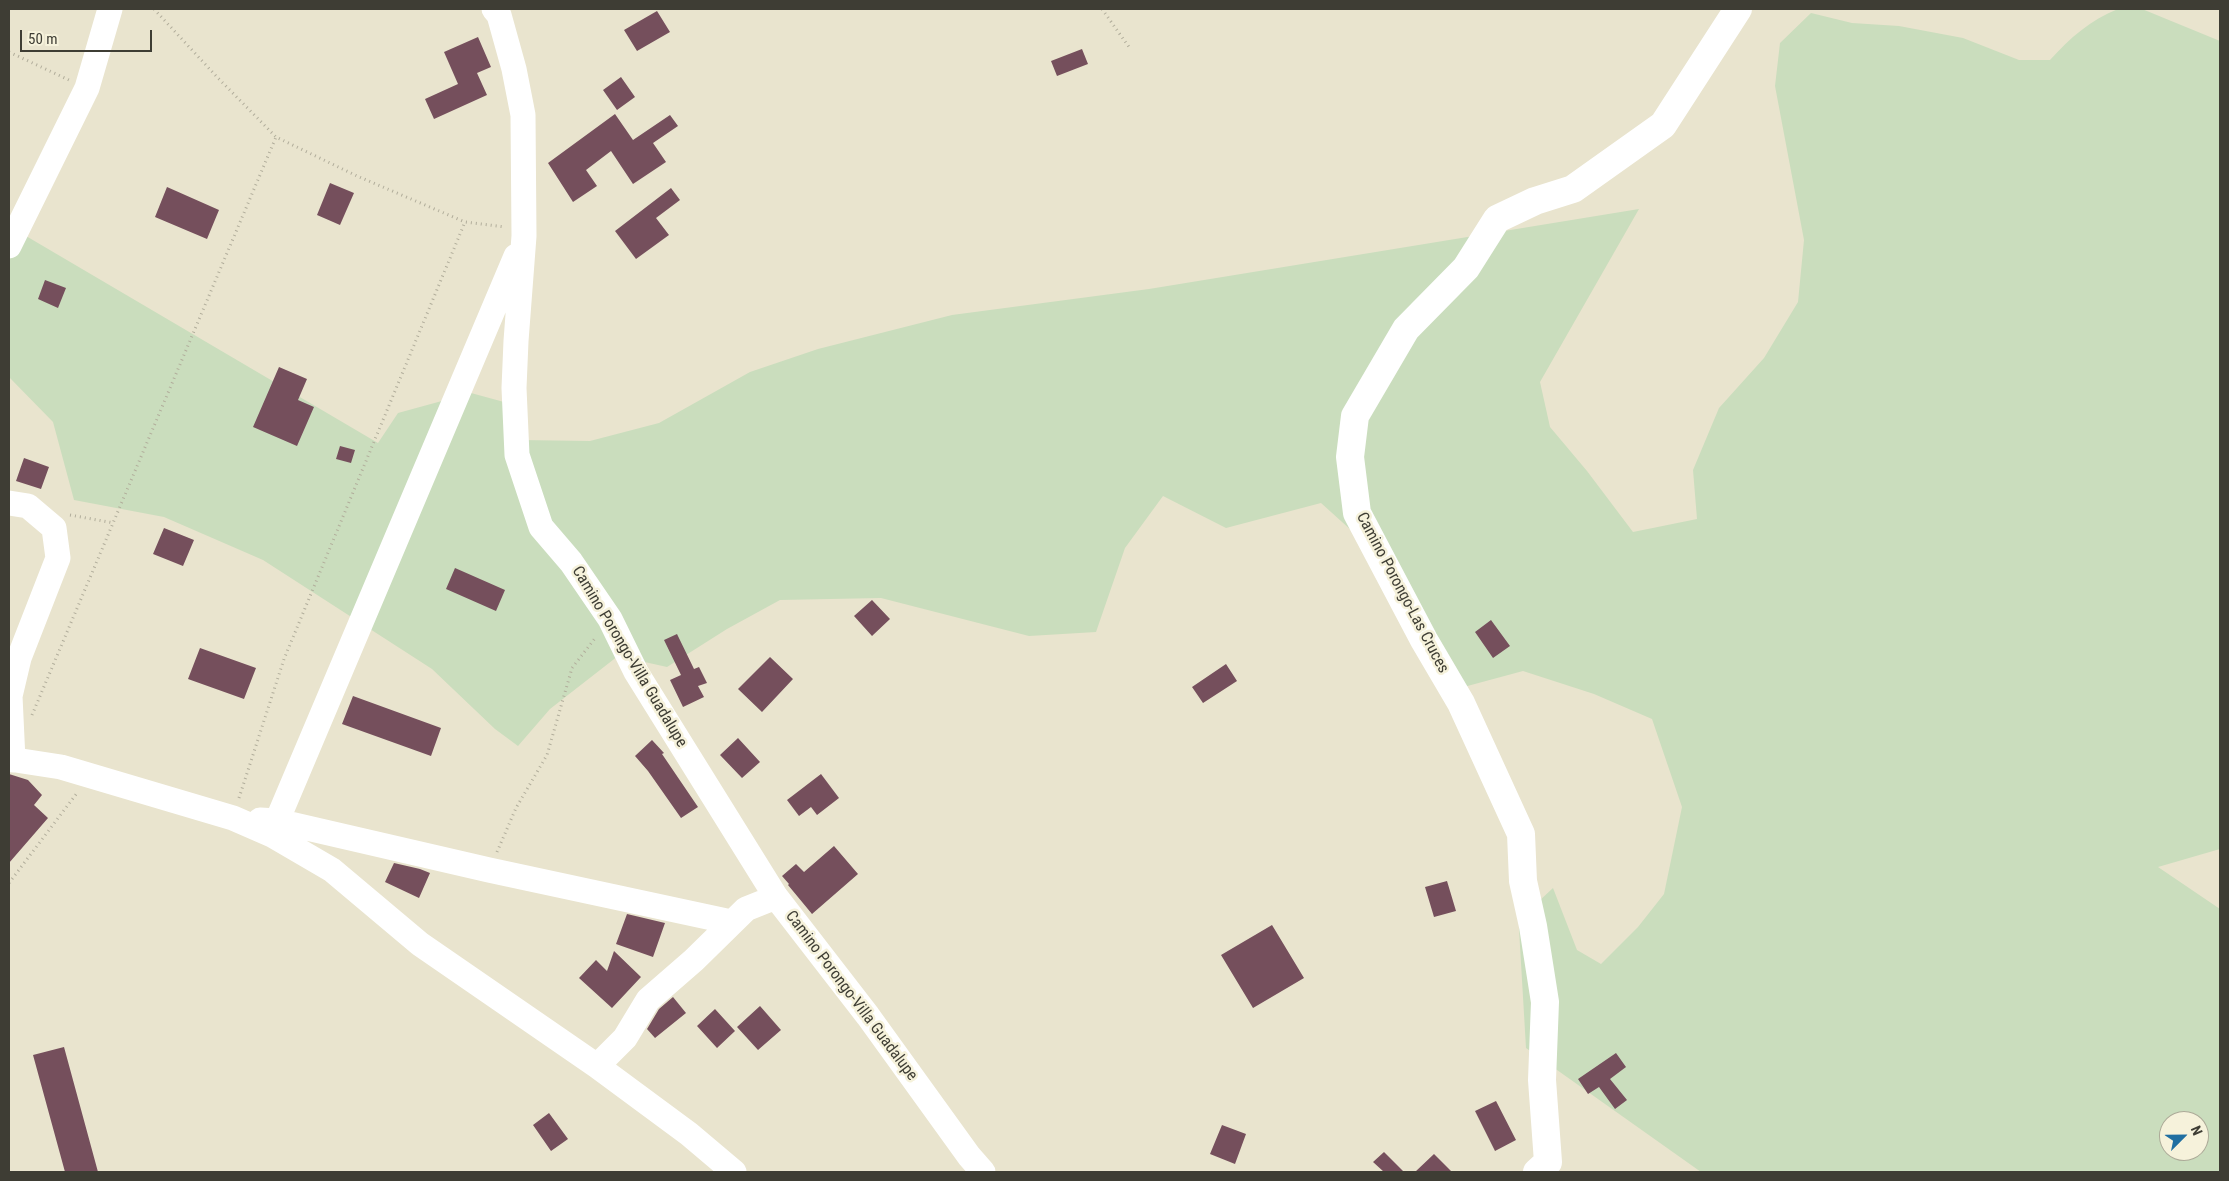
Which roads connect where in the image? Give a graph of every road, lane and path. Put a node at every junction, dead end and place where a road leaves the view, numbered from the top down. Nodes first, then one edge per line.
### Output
1 (110, 9) edge
2 (154, 9) edge
3 (494, 9) edge
4 (1102, 9) edge
5 (1738, 9) edge
6 (1128, 47) dead end
7 (9, 52) edge
8 (87, 88) junction
9 (276, 137) junction
10 (465, 222) junction
11 (524, 236) junction
12 (9, 246) edge
13 (9, 503) edge
14 (610, 619) junction
15 (29, 723) dead end
16 (11, 759) edge
17 (90, 777) junction
18 (233, 818) junction
19 (277, 821) junction
20 (489, 870) junction
21 (9, 883) edge
22 (776, 897) junction
23 (732, 922) junction
24 (597, 1066) junction
25 (1547, 1169) edge
26 (734, 1172) edge
27 (983, 1172) edge

1 - 8 street
2 - 9 path
3 - 11 street, Camino Porongo-Villa Guadalupe
4 - 6 path
5 - 25 main road, Camino Porongo-Las Cruces
7 - 8 path
8 - 12 street
9 - 10 path
9 - 15 path
10 - 11 path
10 - 18 path
11 - 14 street, Camino Porongo-Villa Guadalupe
11 - 19 street
13 - 16 street
14 - 20 path
14 - 22 street, Camino Porongo-Villa Guadalupe
16 - 17 street
17 - 18 street
17 - 21 path
18 - 19 street
18 - 24 street
19 - 20 street
20 - 23 street
22 - 23 street
22 - 27 street, Camino Porongo-Villa Guadalupe
23 - 24 street
24 - 26 street

